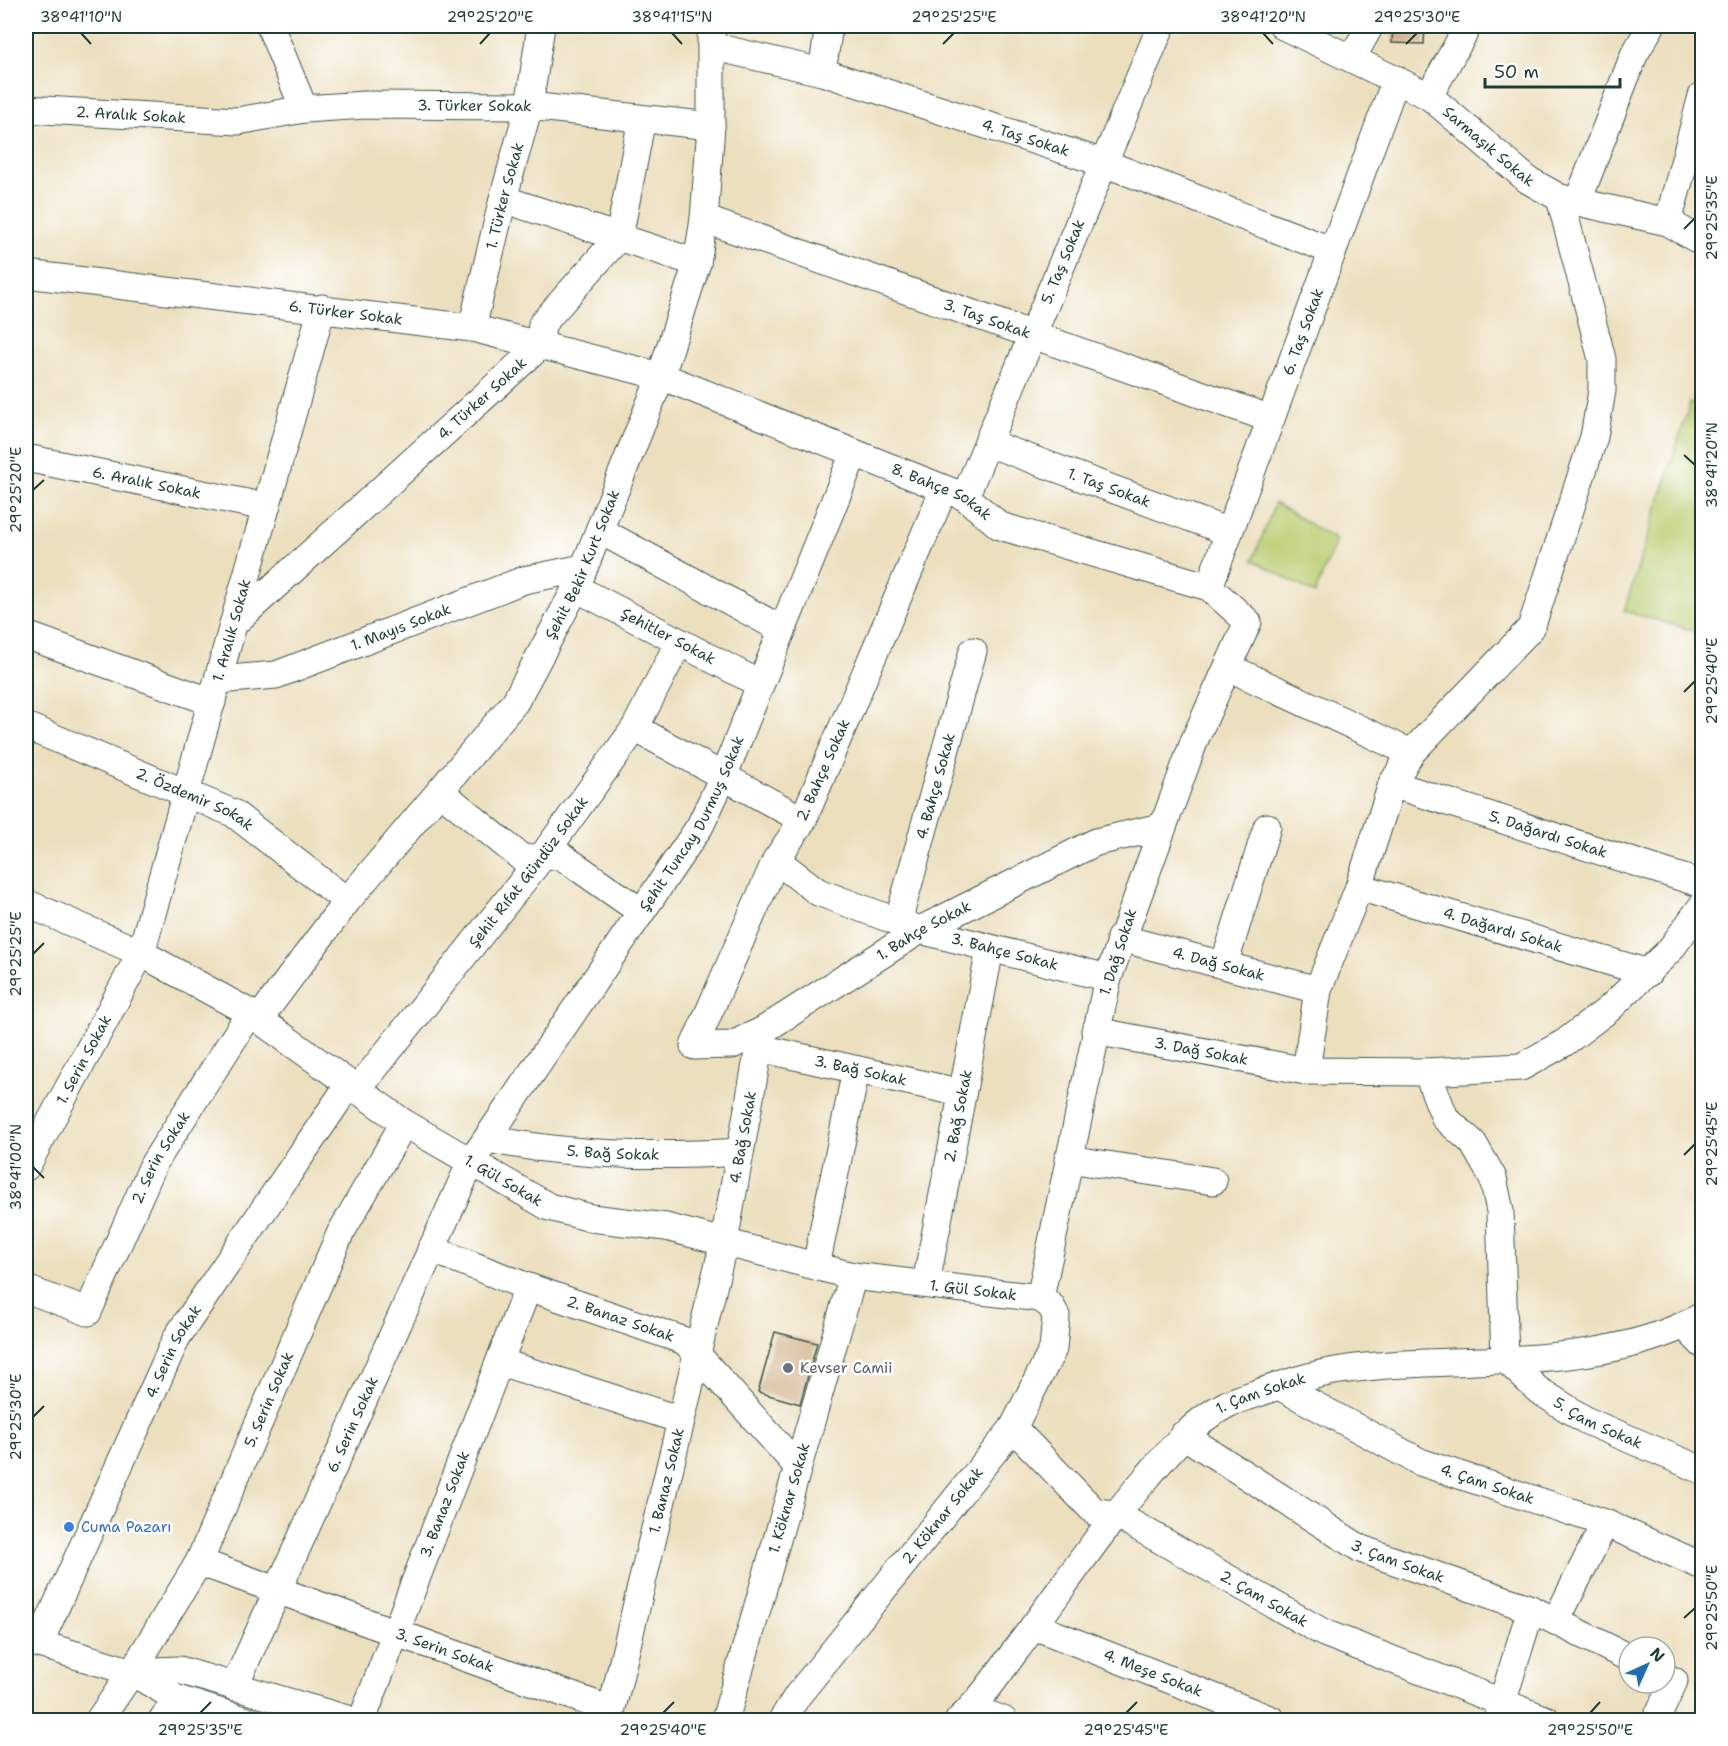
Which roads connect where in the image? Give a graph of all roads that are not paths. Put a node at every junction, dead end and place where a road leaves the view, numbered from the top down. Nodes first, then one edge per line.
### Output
1 (270, 26) edge
2 (541, 26) edge
3 (829, 26) edge
4 (1161, 26) edge
5 (1283, 26) edge
6 (1370, 26) edge
7 (1468, 26) edge
8 (1651, 26) edge
9 (711, 36) edge
10 (1352, 58) junction
11 (822, 72) junction
12 (1396, 79) junction
13 (1429, 96) junction
14 (1702, 96) edge
15 (529, 106) junction
16 (26, 109) edge
17 (304, 109) junction
18 (642, 119) junction
19 (238, 121) joint
20 (711, 126) junction
21 (1104, 163) junction
22 (503, 199) junction
23 (1569, 200) junction
24 (704, 219) junction
25 (1668, 222) junction
26 (619, 237) junction
27 (1702, 242) edge
28 (1333, 251) junction
29 (697, 263) junction
30 (26, 274) edge
31 (322, 308) junction
32 (472, 328) junction
33 (1033, 335) junction
34 (540, 346) junction
35 (661, 376) junction
36 (1271, 419) junction
37 (988, 443) junction
38 (854, 453) junction
39 (26, 458) edge
40 (955, 493) junction
41 (266, 507) junction
42 (599, 530) junction
43 (1229, 532) junction
44 (579, 578) junction
45 (1209, 587) junction
46 (1248, 622) joint
47 (233, 624) junction
48 (781, 629) junction
49 (26, 634) edge
50 (679, 642) junction
51 (973, 651) dead end
52 (1228, 667) junction
53 (760, 684) junction
54 (215, 691) junction
55 (26, 727) edge
56 (635, 728) junction
57 (1411, 753) junction
58 (723, 777) junction
59 (1392, 784) junction
60 (441, 792) junction
61 (186, 793) junction
62 (803, 820) junction
63 (1161, 827) junction
64 (1267, 827) dead end
65 (542, 857) junction
66 (776, 860) junction
67 (1702, 884) edge
68 (1359, 887) junction
69 (347, 901) junction
70 (26, 903) edge
71 (1702, 906) edge
72 (640, 910) junction
73 (909, 926) junction
74 (1120, 938) junction
75 (990, 949) junction
76 (141, 953) junction
77 (1224, 965) junction
78 (1648, 973) junction
79 (1108, 978) junction
80 (1318, 990) junction
81 (255, 1016) junction
82 (1095, 1031) junction
83 (760, 1040) junction
84 (694, 1046) joint
85 (856, 1070) junction
86 (1306, 1071) junction
87 (1427, 1072) junction
88 (354, 1086) junction
89 (962, 1093) junction
90 (404, 1123) junction
91 (488, 1139) junction
92 (740, 1152) junction
93 (1068, 1159) junction
94 (471, 1162) junction
95 (26, 1167) edge
96 (1213, 1181) dead end
97 (723, 1242) junction
98 (431, 1249) junction
99 (816, 1266) junction
100 (853, 1276) junction
101 (926, 1283) junction
102 (528, 1287) junction
103 (26, 1289) edge
104 (1040, 1298) junction
105 (1697, 1329) edge
106 (696, 1356) junction
107 (1505, 1359) junction
108 (500, 1362) junction
109 (1279, 1386) junction
110 (681, 1420) junction
111 (1013, 1428) junction
112 (1183, 1435) junction
113 (798, 1467) junction
114 (1702, 1470) edge
115 (1115, 1514) junction
116 (1605, 1523) junction
117 (199, 1562) junction
118 (1702, 1566) edge
119 (278, 1590) junction
120 (1531, 1609) junction
121 (1556, 1621) junction
122 (1034, 1626) junction
123 (396, 1632) junction
124 (32, 1642) edge
125 (1617, 1652) edge
126 (132, 1672) junction
127 (234, 1687) junction
128 (1665, 1695) edge
129 (169, 1710) edge
130 (1500, 1712) edge
131 (965, 1714) edge
132 (610, 1715) edge
133 (99, 1720) edge
134 (244, 1720) edge
135 (350, 1720) edge
136 (362, 1720) edge
137 (725, 1720) edge
138 (782, 1720) edge
139 (1003, 1720) edge
140 (1272, 1720) edge
141 (1547, 1720) edge
142 (1656, 1720) edge

1 - 17 street
2 - 15 street, 1. Türker Sokak
3 - 11 street
4 - 21 street, 5. Taş Sokak
5 - 10 street, Sarmaşık Sokak
6 - 10 street
7 - 13 street
8 - 23 street
9 - 11 street, 4. Taş Sokak
9 - 20 street, Şehit Bekir Kurt Sokak
10 - 12 street, Sarmaşık Sokak
11 - 21 street, 4. Taş Sokak
12 - 13 street, Sarmaşık Sokak
12 - 28 street, 6. Taş Sokak
13 - 23 street, Sarmaşık Sokak
14 - 25 street
15 - 17 street, 3. Türker Sokak
15 - 18 street, 3. Türker Sokak
15 - 22 street, 1. Türker Sokak
16 - 19 street, 2. Aralık Sokak
17 - 19 street, 3. Türker Sokak
18 - 20 street, 3. Türker Sokak
18 - 26 street
20 - 24 street, Şehit Bekir Kurt Sokak
21 - 28 street, 4. Taş Sokak
21 - 33 street, 5. Taş Sokak
22 - 26 street
22 - 32 street, 1. Türker Sokak
23 - 25 street, Sarmaşık Sokak
23 - 57 street
24 - 29 street, Şehit Bekir Kurt Sokak
24 - 33 street, 3. Taş Sokak
25 - 27 street, Sarmaşık Sokak
26 - 29 street
26 - 34 street, 4. Türker Sokak
28 - 36 street, 6. Taş Sokak
29 - 35 street, Şehit Bekir Kurt Sokak
30 - 31 street, 6. Türker Sokak
31 - 32 street, 6. Türker Sokak
31 - 41 street, 1. Aralık Sokak
32 - 34 street, 6. Türker Sokak
33 - 36 street, 3. Taş Sokak
33 - 37 street, 5. Taş Sokak
34 - 35 street, 6. Türker Sokak
34 - 47 street, 4. Türker Sokak
35 - 38 street, 8. Bahçe Sokak
35 - 42 street, Şehit Bekir Kurt Sokak
36 - 43 street, 6. Taş Sokak
37 - 40 street, 5. Taş Sokak
37 - 43 street, 1. Taş Sokak
38 - 40 street, 8. Bahçe Sokak
38 - 48 street, Şehit Tuncay Durmuş Sokak
39 - 41 street, 6. Aralık Sokak
40 - 45 street, 8. Bahçe Sokak
40 - 62 street, 2. Bahçe Sokak
41 - 47 street, 1. Aralık Sokak
42 - 44 street, Şehit Bekir Kurt Sokak
42 - 48 street
43 - 45 street, 6. Taş Sokak
44 - 50 street, Şehitler Sokak
44 - 54 street, 1. Mayıs Sokak
44 - 60 street, Şehit Bekir Kurt Sokak
45 - 46 street, 8. Bahçe Sokak
46 - 52 street, 1. Dağ Sokak
47 - 54 street, 1. Aralık Sokak
48 - 53 street, Şehit Tuncay Durmuş Sokak
49 - 54 street
50 - 53 street, Şehitler Sokak
50 - 56 street, Şehit Rıfat Gündüz Sokak
51 - 73 street, 4. Bahçe Sokak
52 - 57 street
52 - 63 street, 1. Dağ Sokak
53 - 58 street, Şehit Tuncay Durmuş Sokak
54 - 61 street, 1. Aralık Sokak
55 - 61 street, 2. Özdemir Sokak
56 - 58 street
56 - 65 street, Şehit Rıfat Gündüz Sokak
57 - 59 street
58 - 62 street
58 - 72 street, Şehit Tuncay Durmuş Sokak
59 - 67 street, 5. Dağardı Sokak
59 - 68 street
60 - 65 street
60 - 69 street, Şehit Bekir Kurt Sokak
61 - 69 street, 2. Özdemir Sokak
61 - 76 street, 1. Aralık Sokak
62 - 66 street, 2. Bahçe Sokak
63 - 73 street, 1. Bahçe Sokak
63 - 74 street, 1. Dağ Sokak
64 - 77 street
65 - 72 street
65 - 88 street, Şehit Rıfat Gündüz Sokak
66 - 73 street, 3. Bahçe Sokak
66 - 84 street, 2. Bahçe Sokak
68 - 78 street, 4. Dağardı Sokak
68 - 80 street
69 - 81 street, Şehit Bekir Kurt Sokak
70 - 76 street, 1. Gül Sokak
71 - 78 street, 3. Dağ Sokak
72 - 91 street, Şehit Tuncay Durmuş Sokak
73 - 75 street, 3. Bahçe Sokak
73 - 83 street, 1. Bahçe Sokak
74 - 77 street, 4. Dağ Sokak
74 - 79 street, 1. Dağ Sokak
75 - 79 street, 3. Bahçe Sokak
75 - 89 street, 2. Bağ Sokak
76 - 81 street, 1. Gül Sokak
76 - 95 street, 1. Serin Sokak
77 - 80 street, 4. Dağ Sokak
78 - 87 street, 3. Dağ Sokak
79 - 82 street, 1. Dağ Sokak
80 - 86 street
81 - 88 street, 1. Gül Sokak
81 - 103 street, 2. Serin Sokak
82 - 86 street, 3. Dağ Sokak
82 - 93 street, 1. Dağ Sokak
83 - 84 street, 1. Bahçe Sokak
83 - 85 street, 3. Bağ Sokak
83 - 92 street, 4. Bağ Sokak
85 - 89 street, 3. Bağ Sokak
85 - 99 street
86 - 87 street, 3. Dağ Sokak
87 - 107 street
88 - 90 street, 1. Gül Sokak
88 - 124 street, 4. Serin Sokak
89 - 101 street, 2. Bağ Sokak
90 - 94 street, 1. Gül Sokak
90 - 117 street, 5. Serin Sokak
91 - 92 street, 5. Bağ Sokak
91 - 94 street, Şehit Tuncay Durmuş Sokak
92 - 97 street, 4. Bağ Sokak
93 - 96 street
93 - 104 street, 1. Dağ Sokak
94 - 97 street, 1. Gül Sokak
94 - 98 street, 6. Serin Sokak
97 - 99 street, 1. Gül Sokak
97 - 106 street, 1. Banaz Sokak
98 - 102 street, 2. Banaz Sokak
98 - 119 street, 6. Serin Sokak
99 - 100 street, 1. Gül Sokak
100 - 101 street, 1. Gül Sokak
100 - 113 street, 1. Köknar Sokak
101 - 104 street, 1. Gül Sokak
102 - 106 street, 2. Banaz Sokak
102 - 108 street, 3. Banaz Sokak
104 - 111 street, 2. Köknar Sokak
105 - 107 street, 1. Çam Sokak
106 - 110 street, 1. Banaz Sokak
106 - 113 street, 2. Banaz Sokak
107 - 109 street, 1. Çam Sokak
107 - 114 street, 5. Çam Sokak
108 - 110 street
108 - 123 street, 3. Banaz Sokak
109 - 112 street, 1. Çam Sokak
109 - 116 street, 4. Çam Sokak
110 - 132 street, 1. Banaz Sokak
111 - 115 street, 2. Çam Sokak
111 - 138 street, 2. Köknar Sokak
112 - 115 street, 1. Çam Sokak
112 - 120 street, 3. Çam Sokak
113 - 137 street, 1. Köknar Sokak
115 - 122 street, 1. Çam Sokak
115 - 130 street, 2. Çam Sokak
116 - 118 street, 4. Çam Sokak
116 - 121 street
117 - 119 street, 3. Serin Sokak
117 - 126 street, 5. Serin Sokak
119 - 123 street, 3. Serin Sokak
119 - 127 street, 6. Serin Sokak
120 - 121 street, 3. Çam Sokak
120 - 130 street
121 - 125 street, 3. Çam Sokak
122 - 131 street, 1. Çam Sokak
122 - 140 street, 4. Meşe Sokak
123 - 132 street, 3. Serin Sokak
123 - 136 street, 3. Banaz Sokak
124 - 126 street
126 - 127 street
126 - 129 street
126 - 133 street, 5. Serin Sokak
127 - 135 street
128 - 142 street
129 - 134 street
130 - 141 street, 2. Çam Sokak
131 - 139 street

